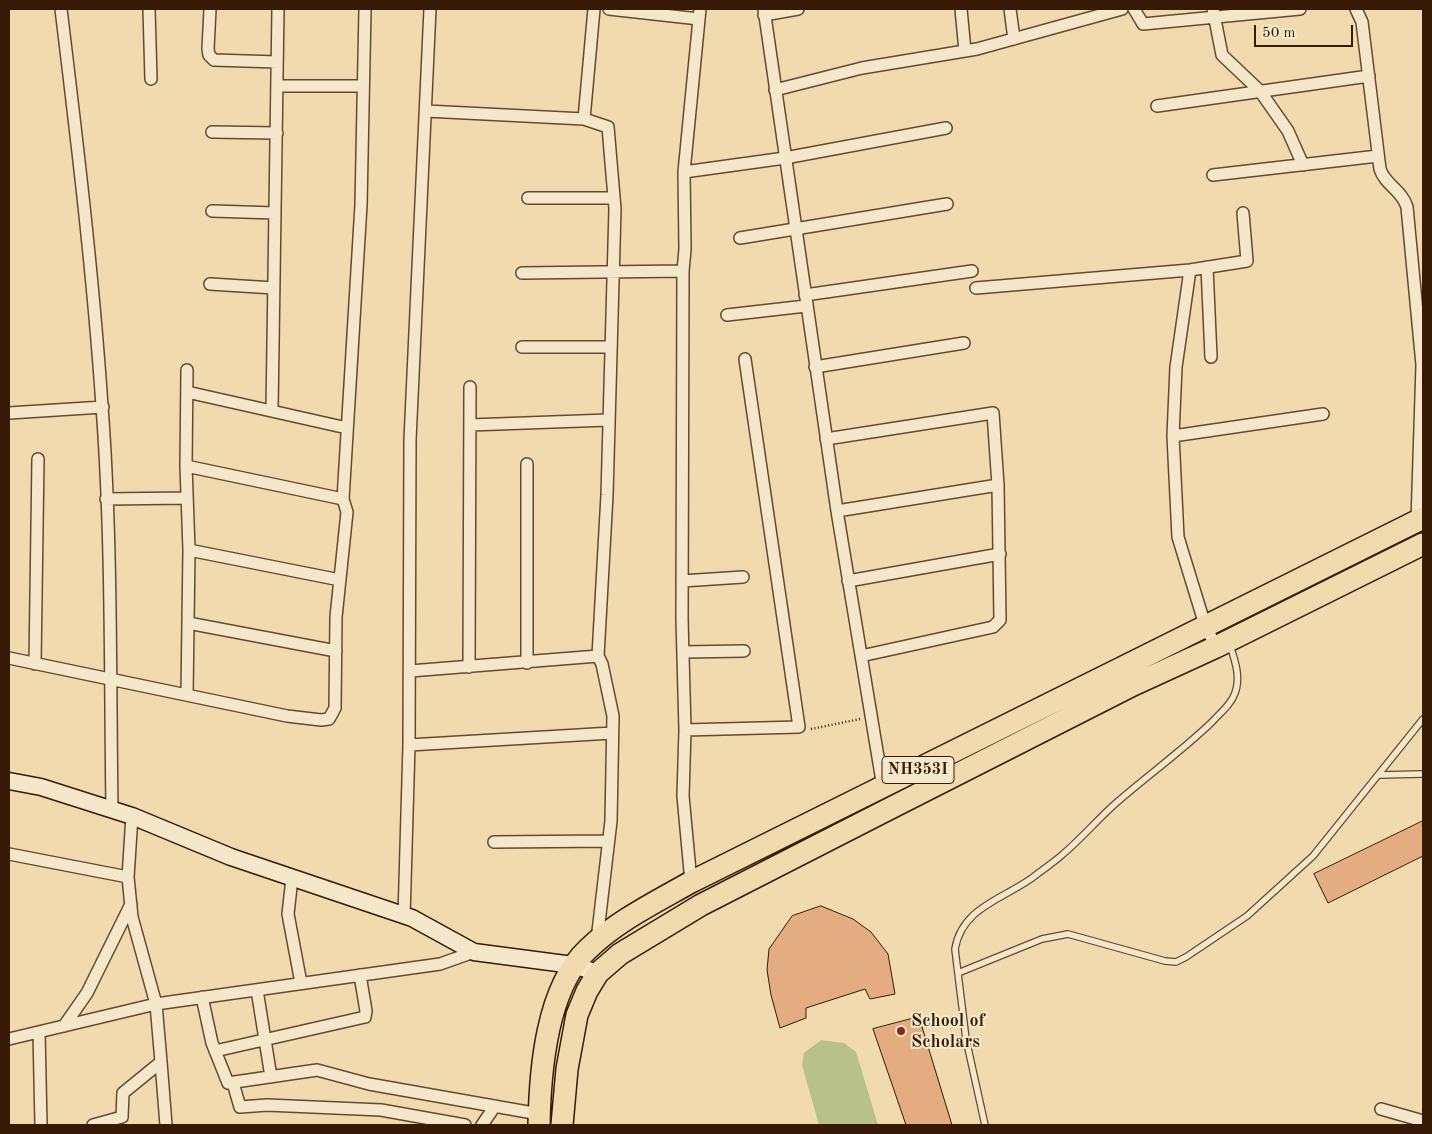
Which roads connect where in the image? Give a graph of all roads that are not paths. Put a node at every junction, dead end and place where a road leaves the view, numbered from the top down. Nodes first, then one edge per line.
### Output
1 (61, 9) edge
2 (149, 9) edge
3 (210, 9) edge
4 (278, 9) edge
5 (365, 9) edge
6 (430, 9) edge
7 (594, 9) edge
8 (609, 9) edge
9 (798, 9) edge
10 (961, 9) edge
11 (1010, 9) edge
12 (1122, 9) edge
13 (1134, 9) edge
14 (1300, 9) edge
15 (1356, 9) edge
16 (764, 12) edge
17 (1214, 13) edge
18 (700, 14) edge
19 (1014, 39) junction
20 (965, 51) junction
21 (277, 62) junction
22 (1368, 76) junction
23 (151, 79) dead end
24 (278, 86) junction
25 (363, 86) junction
26 (775, 90) junction
27 (1260, 91) junction
28 (1157, 106) dead end
29 (426, 110) junction
30 (584, 119) junction
31 (946, 128) dead end
32 (212, 132) dead end
33 (276, 133) junction
34 (1378, 156) junction
35 (785, 158) junction
36 (1303, 165) junction
37 (684, 172) junction
38 (1212, 175) dead end
39 (528, 198) dead end
40 (614, 198) junction
41 (947, 204) dead end
42 (212, 211) dead end
43 (275, 213) junction
44 (1243, 213) dead end
45 (796, 228) junction
46 (740, 238) dead end
47 (1207, 267) junction
48 (1190, 270) junction
49 (683, 271) junction
50 (972, 271) dead end
51 (522, 273) dead end
52 (613, 273) junction
53 (210, 284) dead end
54 (274, 288) junction
55 (976, 288) dead end
56 (805, 301) junction
57 (727, 315) dead end
58 (964, 343) dead end
59 (522, 347) dead end
60 (610, 347) junction
61 (1211, 357) dead end
62 (745, 359) dead end
63 (815, 367) junction
64 (187, 370) dead end
65 (470, 387) dead end
66 (187, 392) junction
67 (102, 407) junction
68 (272, 411) junction
69 (9, 413) edge
70 (1323, 414) dead end
71 (608, 420) junction
72 (470, 425) junction
73 (347, 428) junction
74 (1173, 436) junction
75 (826, 439) junction
76 (38, 459) dead end
77 (527, 464) dead end
78 (186, 466) junction
79 (998, 485) junction
80 (186, 498) junction
81 (106, 499) junction
82 (343, 500) junction
83 (836, 511) junction
84 (1420, 519) edge
85 (1423, 544) edge
86 (189, 550) junction
87 (1000, 554) junction
88 (742, 577) dead end
89 (340, 580) junction
90 (682, 581) junction
91 (848, 582) junction
92 (188, 623) junction
93 (1205, 625) junction
94 (1222, 644) junction
95 (336, 651) junction
96 (744, 651) dead end
97 (683, 652) junction
98 (598, 656) junction
99 (861, 656) junction
100 (9, 658) edge
101 (527, 663) junction
102 (35, 664) junction
103 (469, 667) junction
104 (410, 671) junction
105 (110, 680) junction
106 (187, 695) junction
107 (1423, 719) edge
108 (685, 730) junction
109 (612, 733) junction
110 (409, 745) junction
111 (1423, 774) edge
112 (1379, 775) junction
113 (9, 781) edge
114 (883, 787) junction
115 (112, 809) junction
116 (132, 816) junction
117 (608, 841) junction
118 (494, 842) dead end
119 (9, 854) edge
120 (128, 877) junction
121 (292, 878) junction
122 (690, 882) junction
123 (131, 904) junction
124 (404, 917) junction
125 (597, 940) junction
126 (474, 952) junction
127 (573, 965) junction
128 (598, 972) junction
129 (958, 973) junction
130 (360, 975) junction
131 (301, 983) junction
132 (258, 990) junction
133 (202, 998) junction
134 (156, 1004) junction
135 (64, 1026) junction
136 (39, 1032) junction
137 (9, 1039) edge
138 (267, 1039) junction
139 (215, 1051) junction
140 (161, 1062) junction
141 (271, 1076) junction
142 (233, 1082) junction
143 (495, 1106) junction
144 (1381, 1109) dead end
145 (539, 1120) edge
146 (120, 1122) edge
147 (1423, 1122) edge
148 (41, 1125) edge
149 (93, 1125) edge
150 (166, 1125) edge
151 (465, 1125) edge
152 (482, 1125) edge
153 (562, 1125) edge
154 (985, 1125) edge

1 - 67 street
2 - 23 street
3 - 21 street
4 - 21 street
5 - 25 street
6 - 29 street
7 - 30 street
8 - 18 street
9 - 16 street
10 - 20 street
11 - 19 street
12 - 19 street
13 - 17 street
14 - 17 street
15 - 22 street
16 - 26 street
17 - 27 street
18 - 37 street
19 - 20 street
20 - 26 street
21 - 24 street
22 - 27 street
22 - 34 street
24 - 25 street
24 - 33 street
25 - 73 street
26 - 35 street
27 - 28 street
27 - 36 street
29 - 30 street
29 - 104 street
30 - 40 street
31 - 35 street
32 - 33 street
33 - 43 street
34 - 36 street
34 - 84 street
35 - 37 street
35 - 45 street
36 - 38 street
37 - 49 street
39 - 40 street
40 - 52 street
41 - 45 street
42 - 43 street
43 - 54 street
44 - 47 street
45 - 46 street
45 - 56 street
47 - 48 street
47 - 61 street
48 - 55 street
48 - 74 street
49 - 52 street
49 - 90 street
50 - 56 street
51 - 52 street
52 - 60 street
53 - 54 street
54 - 68 street
56 - 57 street
56 - 63 street
58 - 63 street
59 - 60 street
60 - 71 street
62 - 108 street
63 - 75 street
64 - 66 street
65 - 72 street
66 - 68 street
66 - 78 street
67 - 69 street
67 - 81 street
68 - 73 street
70 - 74 street
71 - 72 street
71 - 98 street
72 - 103 street
73 - 82 street
74 - 93 street
75 - 79 street
75 - 83 street
76 - 102 street
77 - 101 street
78 - 80 street
78 - 82 street
79 - 83 street
79 - 87 street
80 - 81 street
80 - 86 street
81 - 105 street
82 - 89 street
83 - 91 street
84 - 93 highway, NH353I
85 - 94 highway, NH353I
86 - 89 street
86 - 92 street
87 - 91 street
87 - 99 street
88 - 90 street
89 - 95 street
90 - 97 street
91 - 99 street
92 - 95 street
92 - 106 street
93 - 94 street
93 - 114 highway, NH353I
94 - 128 highway, NH353I
94 - 129 lane
95 - 106 street
96 - 97 street
97 - 108 street
98 - 101 street
98 - 109 street
99 - 114 street
100 - 102 street
101 - 103 street
102 - 105 street
103 - 104 street
104 - 110 street
105 - 106 street
105 - 115 street
107 - 112 lane
108 - 122 street
109 - 110 street
109 - 117 street
110 - 124 street
111 - 112 lane
112 - 129 lane
113 - 115 street
114 - 122 highway, NH353I
115 - 116 street
116 - 120 street
116 - 121 street
117 - 118 street
117 - 125 street
119 - 120 street
120 - 123 street
121 - 124 street
121 - 131 street
122 - 125 highway, NH353I
123 - 134 street
123 - 135 street
124 - 126 street
125 - 127 highway, NH353I
126 - 127 street
126 - 130 street
127 - 128 street
127 - 145 highway, NH353I
128 - 153 highway, NH353I
129 - 154 lane
130 - 131 street
130 - 138 street
131 - 132 street
132 - 133 street
132 - 138 street
133 - 134 street
133 - 139 street
134 - 135 street
134 - 140 street
135 - 136 street
136 - 137 street
136 - 148 street
138 - 139 street
138 - 141 street
139 - 142 street
140 - 146 street
140 - 150 street
141 - 142 street
141 - 143 street
142 - 151 street
143 - 145 street
143 - 152 street
144 - 147 street
146 - 149 street

